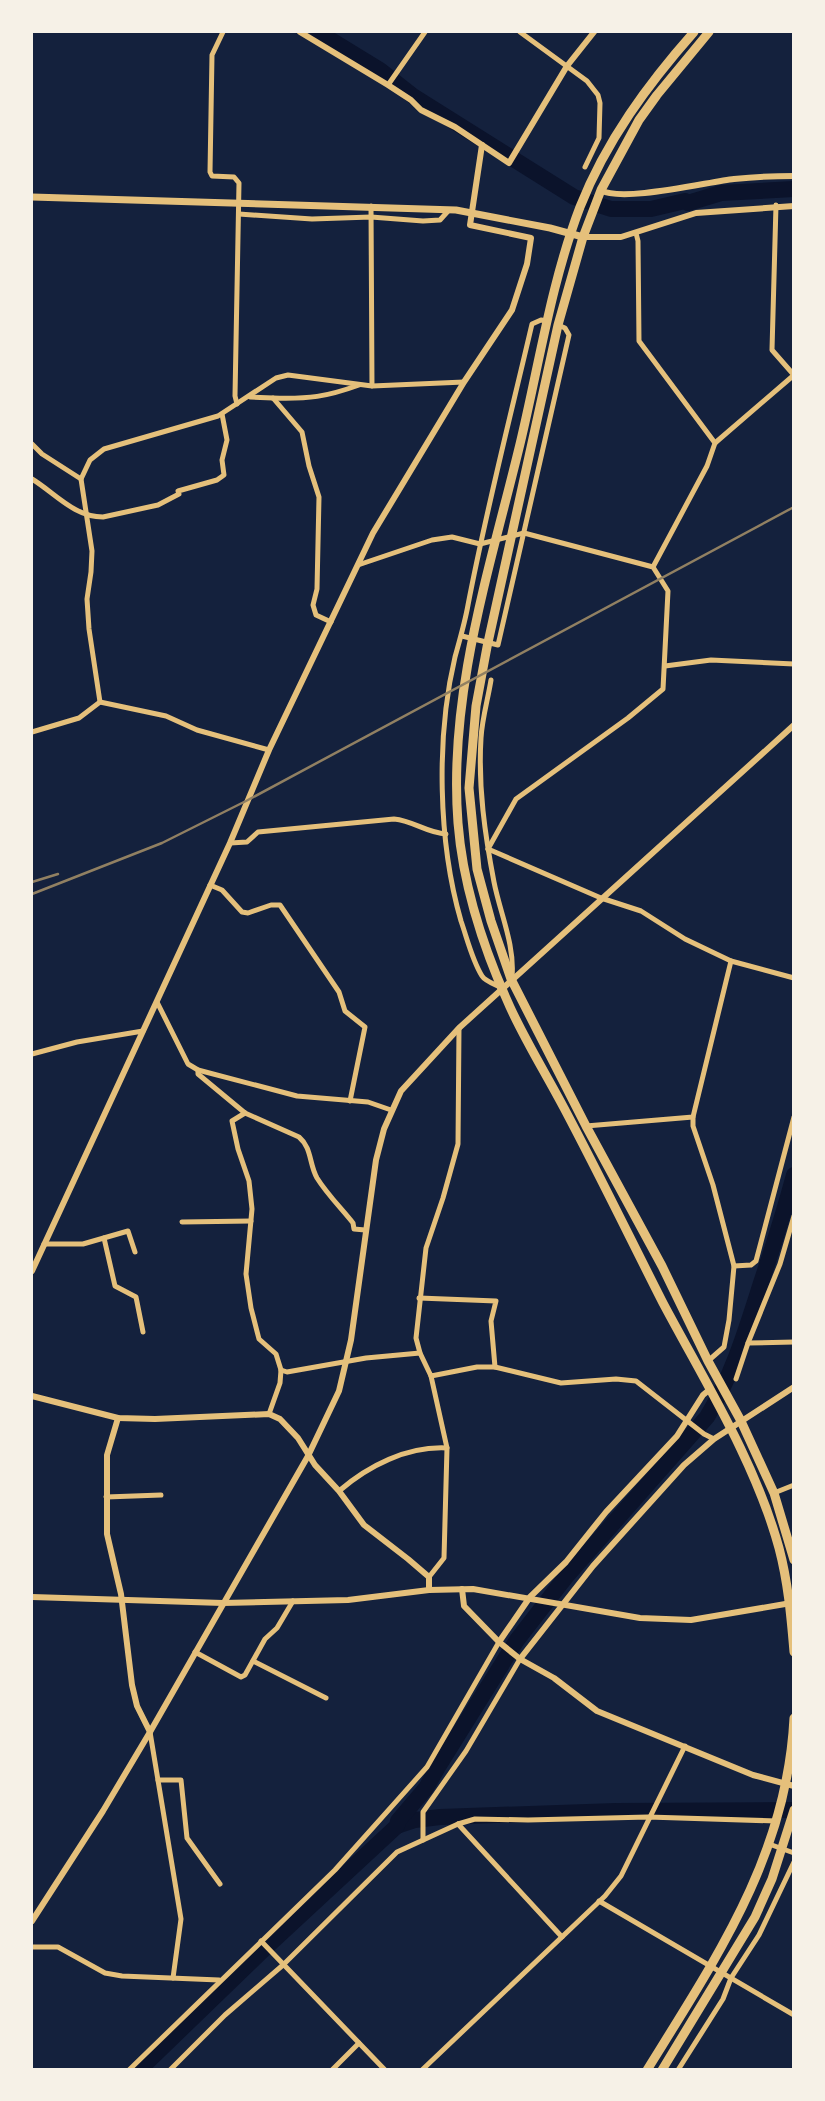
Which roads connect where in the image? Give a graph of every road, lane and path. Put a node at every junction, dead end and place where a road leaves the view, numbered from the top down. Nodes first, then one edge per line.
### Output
1 (223, 32) edge
2 (300, 32) edge
3 (425, 32) edge
4 (520, 32) edge
5 (594, 32) edge
6 (694, 32) edge
7 (709, 32) edge
8 (567, 66) junction
9 (389, 84) junction
10 (482, 145) junction
11 (592, 154) junction
12 (602, 159) junction
13 (585, 167) dead end
14 (793, 176) edge
15 (601, 192) junction
16 (32, 197) edge
17 (240, 202) junction
18 (776, 205) junction
19 (371, 206) junction
20 (793, 206) edge
21 (449, 210) junction
22 (472, 212) junction
23 (239, 214) junction
24 (371, 217) junction
25 (636, 233) junction
26 (571, 234) junction
27 (583, 237) junction
28 (548, 321) junction
29 (558, 325) junction
30 (793, 374) edge
31 (464, 382) junction
32 (361, 384) junction
33 (372, 386) junction
34 (247, 397) junction
35 (274, 398) junction
36 (237, 404) junction
37 (222, 414) junction
38 (715, 443) junction
39 (32, 444) edge
40 (32, 479) edge
41 (81, 479) junction
42 (86, 514) junction
43 (524, 533) junction
44 (480, 544) junction
45 (358, 565) junction
46 (653, 567) junction
47 (331, 622) junction
48 (462, 636) junction
49 (793, 664) edge
50 (665, 666) junction
51 (491, 680) dead end
52 (100, 702) junction
53 (793, 725) edge
54 (32, 732) edge
55 (445, 736) junction
56 (481, 737) junction
57 (270, 750) junction
58 (482, 810) junction
59 (445, 811) junction
60 (446, 834) junction
61 (230, 843) junction
62 (488, 849) junction
63 (210, 885) junction
64 (601, 898) junction
65 (731, 961) junction
66 (793, 978) edge
67 (511, 979) junction
68 (502, 988) junction
69 (157, 1002) junction
70 (459, 1028) junction
71 (143, 1031) junction
72 (32, 1054) edge
73 (198, 1070) junction
74 (350, 1101) junction
75 (391, 1110) junction
76 (245, 1112) junction
77 (693, 1117) junction
78 (793, 1117) edge
79 (586, 1126) junction
80 (793, 1216) edge
81 (251, 1221) junction
82 (182, 1222) dead end
83 (365, 1230) junction
84 (104, 1238) junction
85 (44, 1244) junction
86 (135, 1252) dead end
87 (734, 1266) junction
88 (32, 1270) edge
89 (419, 1298) junction
90 (143, 1332) dead end
91 (793, 1342) edge
92 (748, 1343) junction
93 (420, 1353) junction
94 (347, 1362) junction
95 (710, 1364) junction
96 (495, 1367) junction
97 (281, 1370) junction
98 (431, 1376) junction
99 (736, 1379) dead end
100 (793, 1387) edge
101 (709, 1390) junction
102 (32, 1396) edge
103 (269, 1414) junction
104 (118, 1418) junction
105 (689, 1421) junction
106 (741, 1421) junction
107 (730, 1428) junction
108 (714, 1439) junction
109 (447, 1448) junction
110 (308, 1456) junction
111 (793, 1484) edge
112 (339, 1492) junction
113 (774, 1493) junction
114 (161, 1495) dead end
115 (106, 1497) junction
116 (793, 1560) edge
117 (429, 1577) junction
118 (462, 1589) junction
119 (429, 1590) junction
120 (32, 1597) edge
121 (532, 1598) junction
122 (122, 1600) junction
123 (293, 1601) junction
124 (223, 1603) junction
125 (559, 1603) junction
126 (792, 1603) edge
127 (501, 1643) junction
128 (195, 1652) junction
129 (793, 1652) edge
130 (519, 1658) junction
131 (253, 1661) junction
132 (326, 1698) dead end
133 (793, 1718) edge
134 (150, 1732) junction
135 (685, 1746) junction
136 (158, 1780) junction
137 (790, 1786) edge
138 (793, 1810) edge
139 (649, 1816) junction
140 (776, 1821) junction
141 (792, 1822) edge
142 (458, 1824) junction
143 (422, 1837) junction
144 (768, 1844) junction
145 (782, 1849) junction
146 (793, 1853) edge
147 (793, 1861) edge
148 (220, 1884) dead end
149 (599, 1901) junction
150 (32, 1921) edge
151 (562, 1937) junction
152 (262, 1942) junction
153 (32, 1947) edge
154 (282, 1963) junction
155 (710, 1966) junction
156 (727, 1976) junction
157 (173, 1978) junction
158 (219, 1980) junction
159 (793, 2015) edge
160 (359, 2043) junction
161 (130, 2070) edge
162 (170, 2070) edge
163 (332, 2070) edge
164 (384, 2070) edge
165 (422, 2070) edge
166 (647, 2070) edge
167 (662, 2070) edge
168 (678, 2070) edge

1 - 17 street
2 - 9 street
3 - 9 street
4 - 8 street
5 - 8 street
6 - 12 highway
7 - 15 highway
8 - 10 street
8 - 11 street
9 - 10 street
10 - 22 street
11 - 12 street
11 - 13 street
12 - 26 highway
14 - 15 street
15 - 27 highway
16 - 17 main road
17 - 19 main road
17 - 23 street
18 - 20 street
18 - 25 street
18 - 30 street
19 - 21 main road
19 - 24 street
21 - 22 main road
21 - 24 street
22 - 26 main road
22 - 31 street
23 - 24 street
23 - 36 street
24 - 33 street
25 - 27 street
25 - 38 street
26 - 27 main road
26 - 28 highway
27 - 29 highway
28 - 44 street
28 - 68 highway
29 - 43 street
29 - 67 highway
30 - 38 street
31 - 33 street
31 - 45 street
32 - 33 street
32 - 34 street
32 - 35 street
34 - 35 street
34 - 36 street
35 - 47 street
36 - 37 street
37 - 41 street
37 - 42 street
38 - 46 street
39 - 41 street
40 - 42 street
41 - 42 street
42 - 52 street
43 - 44 street
43 - 46 street
43 - 48 street
44 - 45 street
44 - 48 street
45 - 47 street
46 - 50 street
47 - 57 street
48 - 55 street
49 - 50 street
50 - 62 street
51 - 56 street
52 - 54 street
52 - 57 street
53 - 64 street
55 - 56 street
55 - 59 street
56 - 58 street
57 - 61 street
58 - 59 street
58 - 62 street
59 - 60 street
60 - 61 street
60 - 68 street
61 - 63 street
62 - 64 street
62 - 67 street
63 - 69 street
63 - 74 street
64 - 65 street
64 - 67 street
65 - 66 street
65 - 77 street
67 - 68 street
67 - 79 highway
68 - 70 street
68 - 101 highway
69 - 71 street
69 - 73 street
70 - 75 street
70 - 89 street
71 - 72 street
71 - 85 street
73 - 74 street
73 - 76 street
74 - 75 street
75 - 83 street
76 - 81 street
76 - 83 street
77 - 79 street
77 - 87 street
78 - 87 street
79 - 95 highway
80 - 92 street
81 - 82 street
81 - 97 street
83 - 94 street
84 - 85 street
84 - 86 street
84 - 90 street
85 - 88 street
87 - 95 street
89 - 93 street
89 - 96 street
91 - 92 street
92 - 99 street
93 - 94 street
93 - 98 street
94 - 97 street
94 - 110 street
95 - 106 highway
96 - 98 street
96 - 105 street
97 - 103 street
98 - 109 street
100 - 106 street
101 - 105 street
101 - 107 highway
102 - 104 street
103 - 104 street
103 - 110 street
104 - 115 street
105 - 108 street
105 - 121 street
106 - 107 street
106 - 113 highway
107 - 108 street
107 - 126 highway
108 - 125 street
109 - 112 street
109 - 117 street
110 - 112 street
110 - 124 street
111 - 113 street
112 - 117 street
113 - 116 highway
114 - 115 street
115 - 122 street
117 - 119 street
118 - 119 street
118 - 121 street
118 - 127 street
119 - 123 street
120 - 122 street
121 - 125 street
121 - 127 street
122 - 124 street
122 - 134 street
123 - 124 street
123 - 131 street
124 - 128 street
125 - 126 street
125 - 130 street
126 - 129 highway
127 - 130 street
127 - 152 street
128 - 131 street
128 - 134 street
130 - 135 street
130 - 143 street
131 - 132 street
133 - 137 highway
134 - 136 street
134 - 150 street
135 - 137 street
135 - 139 street
136 - 148 street
136 - 157 street
137 - 140 highway
138 - 141 highway
139 - 140 street
139 - 142 street
139 - 149 street
140 - 144 highway
141 - 145 highway
142 - 143 street
142 - 151 street
143 - 154 street
144 - 145 street
144 - 155 highway
145 - 146 street
145 - 156 highway
147 - 156 street
149 - 151 street
149 - 155 street
151 - 165 street
152 - 154 street
152 - 158 street
153 - 157 street
154 - 160 street
154 - 162 street
155 - 156 street
155 - 166 highway
156 - 159 street
156 - 167 highway
156 - 168 street
157 - 158 street
158 - 161 street
160 - 163 street
160 - 164 street

